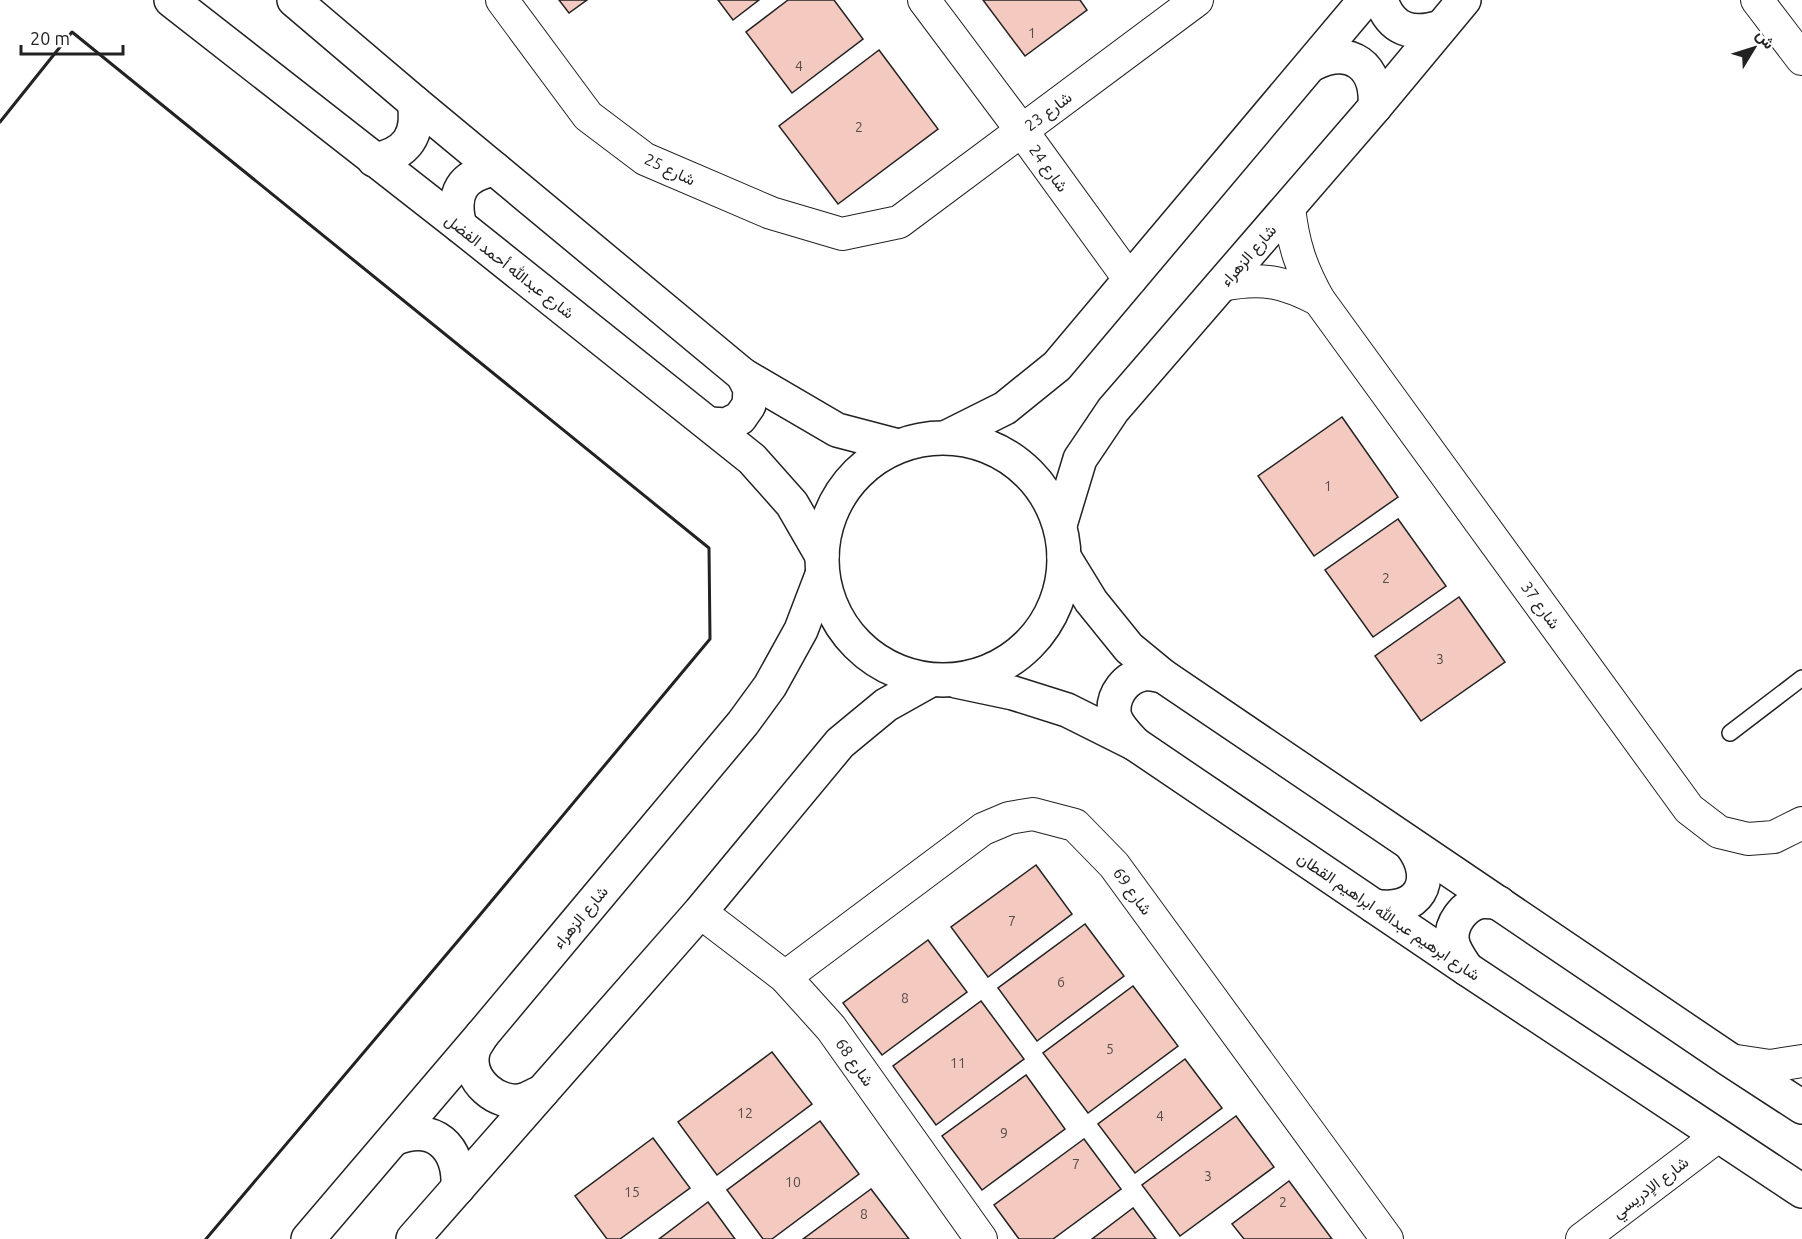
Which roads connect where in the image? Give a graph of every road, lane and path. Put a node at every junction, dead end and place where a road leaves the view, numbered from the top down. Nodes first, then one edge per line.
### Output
1 (171, 0) edge
2 (294, 0) edge
3 (502, 0) edge
4 (924, 0) edge
5 (1197, 0) edge
6 (1365, 0) edge
7 (1381, 0) edge
8 (1464, 0) edge
9 (1757, 0) edge
10 (1792, 24) edge
11 (1441, 27) junction
12 (1802, 59) edge
13 (1313, 64) junction
14 (414, 102) junction
15 (1375, 107) junction
16 (1022, 131) junction
17 (374, 160) junction
18 (495, 169) junction
19 (1289, 207) junction
20 (899, 222) joint
21 (460, 226) junction
22 (1130, 280) junction
23 (1221, 285) junction
24 (1319, 300) junction
25 (743, 375) junction
26 (710, 424) junction
27 (947, 437) junction
28 (898, 446) junction
29 (1062, 541) junction
30 (822, 566) junction
31 (1163, 676) junction
32 (1802, 678) edge
33 (942, 681) junction
34 (1730, 733) dead end
35 (1135, 744) junction
36 (1802, 823) edge
37 (1412, 846) junction
38 (1499, 903) junction
39 (1374, 906) junction
40 (700, 912) junction
41 (1467, 969) junction
42 (785, 977) junction
43 (482, 1035) junction
44 (1730, 1060) junction
45 (1802, 1061) edge
46 (542, 1092) junction
47 (1802, 1107) edge
48 (1718, 1136) junction
49 (394, 1139) junction
50 (458, 1188) junction
51 (1802, 1191) edge
52 (308, 1239) edge
53 (413, 1239) edge
54 (981, 1239) edge
55 (1387, 1239) edge
56 (1582, 1239) edge

1 - 17 street, شارع عبدالله أحمد الفضل
2 - 14 street
3 - 20 street, شارع 25
4 - 16 street, شارع 24
5 - 16 street, شارع 23
6 - 13 street
7 - 11 street
8 - 11 street, شارع الزهراء
9 - 10 street
10 - 12 street
11 - 15 street, شارع الزهراء
13 - 15 street
13 - 22 street
14 - 17 street
14 - 18 street
15 - 19 street, شارع الزهراء
16 - 20 street, شارع 23
16 - 22 street, شارع 24
17 - 21 street, شارع عبدالله أحمد الفضل
18 - 21 street
18 - 25 street
19 - 23 street, شارع الزهراء
19 - 24 street, شارع 37
21 - 26 street, شارع عبدالله أحمد الفضل
22 - 27 street
23 - 24 street, شارع 37
23 - 29 street, شارع الزهراء
24 - 36 street, شارع 37
25 - 26 street
25 - 28 street
26 - 30 street, شارع عبدالله أحمد الفضل
27 - 28 street
27 - 29 street
28 - 30 street
29 - 31 street
29 - 33 street, شارع الزهراء
30 - 33 street, شارع ابرهيم عبدالله ابراهيم القطان
30 - 43 street, شارع الزهراء
31 - 35 street
31 - 37 street
32 - 34 lane
33 - 35 street, شارع ابرهيم عبدالله ابراهيم القطان
33 - 40 street
35 - 39 street, شارع ابرهيم عبدالله ابراهيم القطان
37 - 38 street
37 - 39 street
38 - 41 street
38 - 44 street
39 - 41 street, شارع ابرهيم عبدالله ابراهيم القطان
40 - 42 street, شارع 68
40 - 46 street
41 - 48 street, شارع ابرهيم عبدالله ابراهيم القطان
42 - 54 street, شارع 68
42 - 55 street, شارع 69
43 - 46 street
43 - 49 street, شارع الزهراء
44 - 45 street
44 - 47 street
46 - 50 street
48 - 51 street, شارع ابرهيم عبدالله ابراهيم القطان
48 - 56 street, شارع الإدريسي
49 - 50 street
49 - 52 street, شارع الزهراء
50 - 53 street

